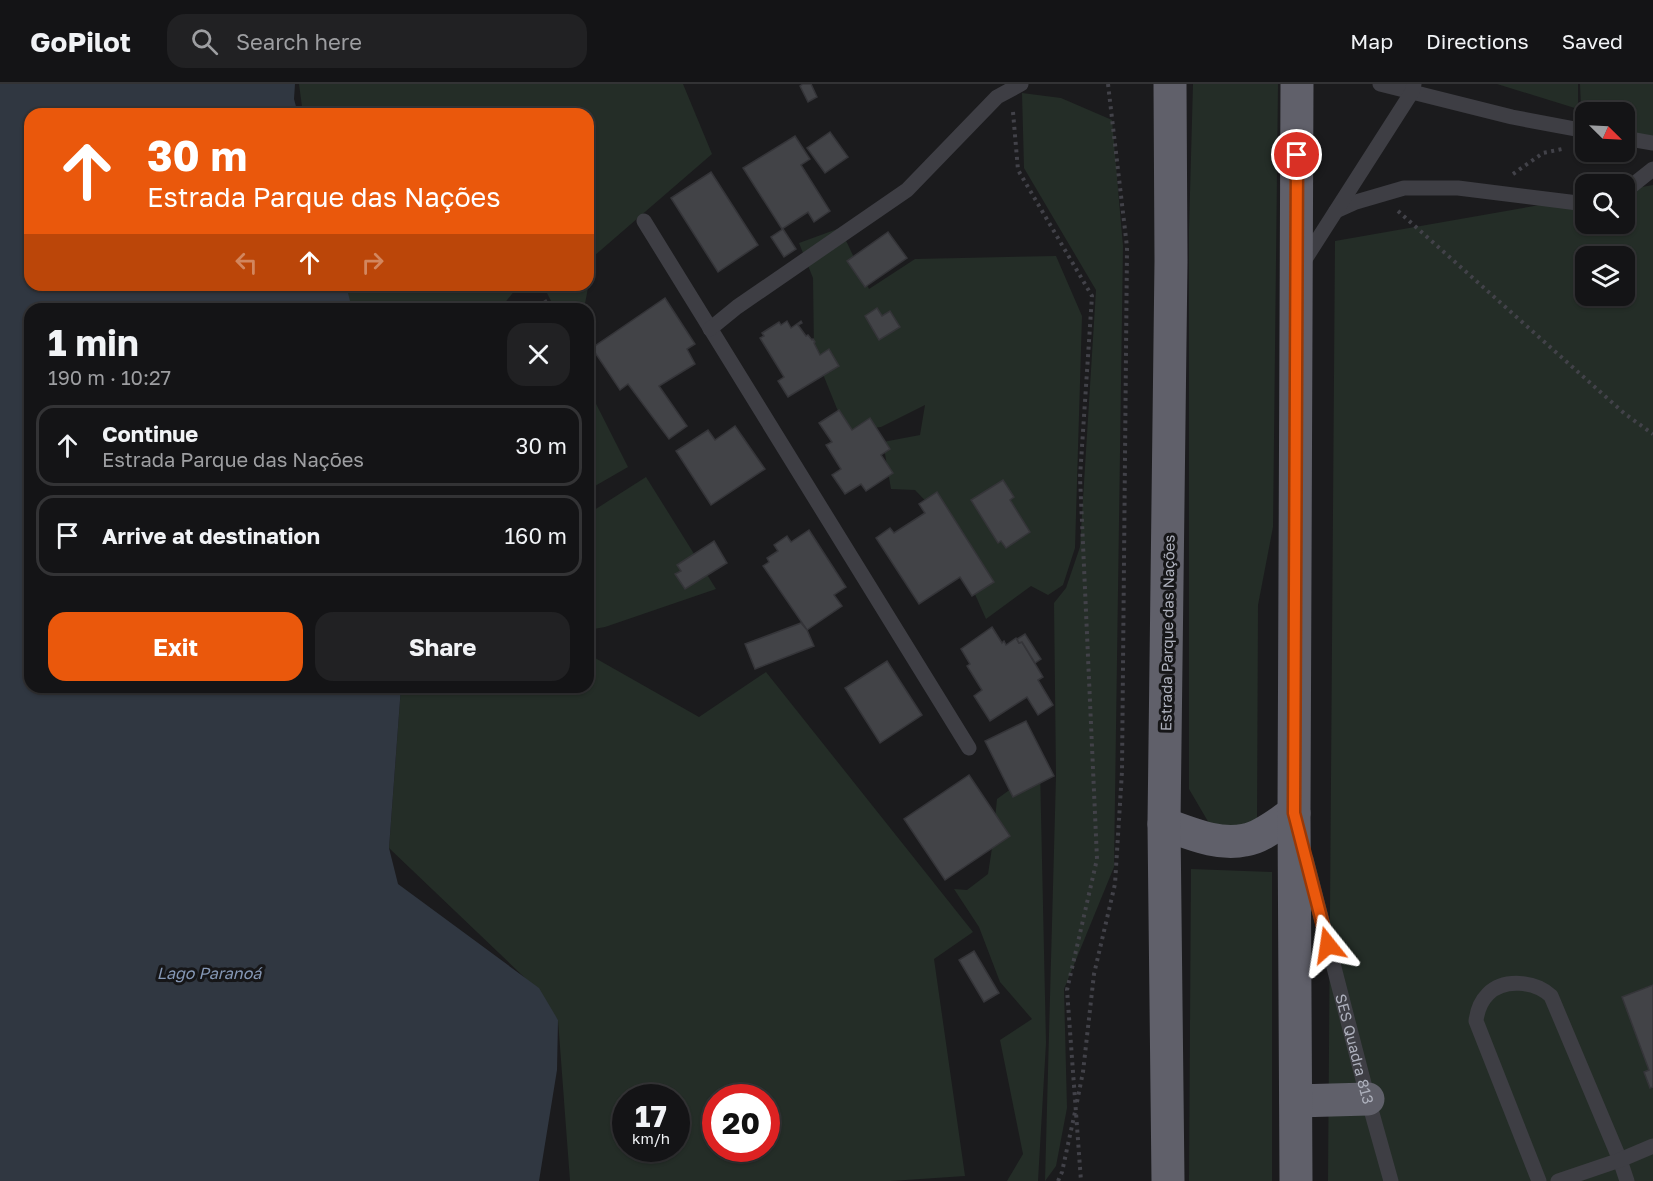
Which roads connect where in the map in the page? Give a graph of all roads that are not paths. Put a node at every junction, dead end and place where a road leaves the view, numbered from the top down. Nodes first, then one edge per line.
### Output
1 (1170, 84) edge
2 (1297, 84) edge
3 (1380, 84) edge
4 (1016, 86) edge
5 (1413, 88) edge
6 (1575, 129) edge
7 (1635, 140) edge
8 (1653, 143) edge
9 (1653, 169) edge
10 (1635, 183) edge
11 (1575, 203) edge
12 (1336, 211) junction
13 (644, 221) dead end
14 (1296, 273) junction
15 (710, 329) junction
16 (969, 748) dead end
17 (1294, 813) junction
18 (1164, 824) junction
19 (1368, 1099) junction
20 (1296, 1101) junction
21 (1653, 1146) edge
22 (1620, 1160) junction
23 (1168, 1181) edge
24 (1296, 1181) edge
25 (1391, 1181) edge
26 (1539, 1181) edge
27 (1558, 1181) edge
28 (1627, 1181) edge

1 - 18 highway, Estrada Parque das Nações
2 - 14 highway
3 - 5 lane
4 - 15 lane
5 - 6 lane
5 - 12 lane
7 - 8 lane
9 - 10 lane
11 - 12 lane
12 - 14 lane
13 - 15 lane
14 - 17 highway
15 - 16 lane
17 - 18 highway
17 - 19 lane, SES Quadra 813
17 - 20 highway
18 - 23 highway, Estrada Parque das Nações
19 - 20 highway
19 - 25 lane, SES Quadra 813
20 - 24 highway
21 - 22 lane
22 - 26 lane
22 - 27 lane
22 - 28 lane

